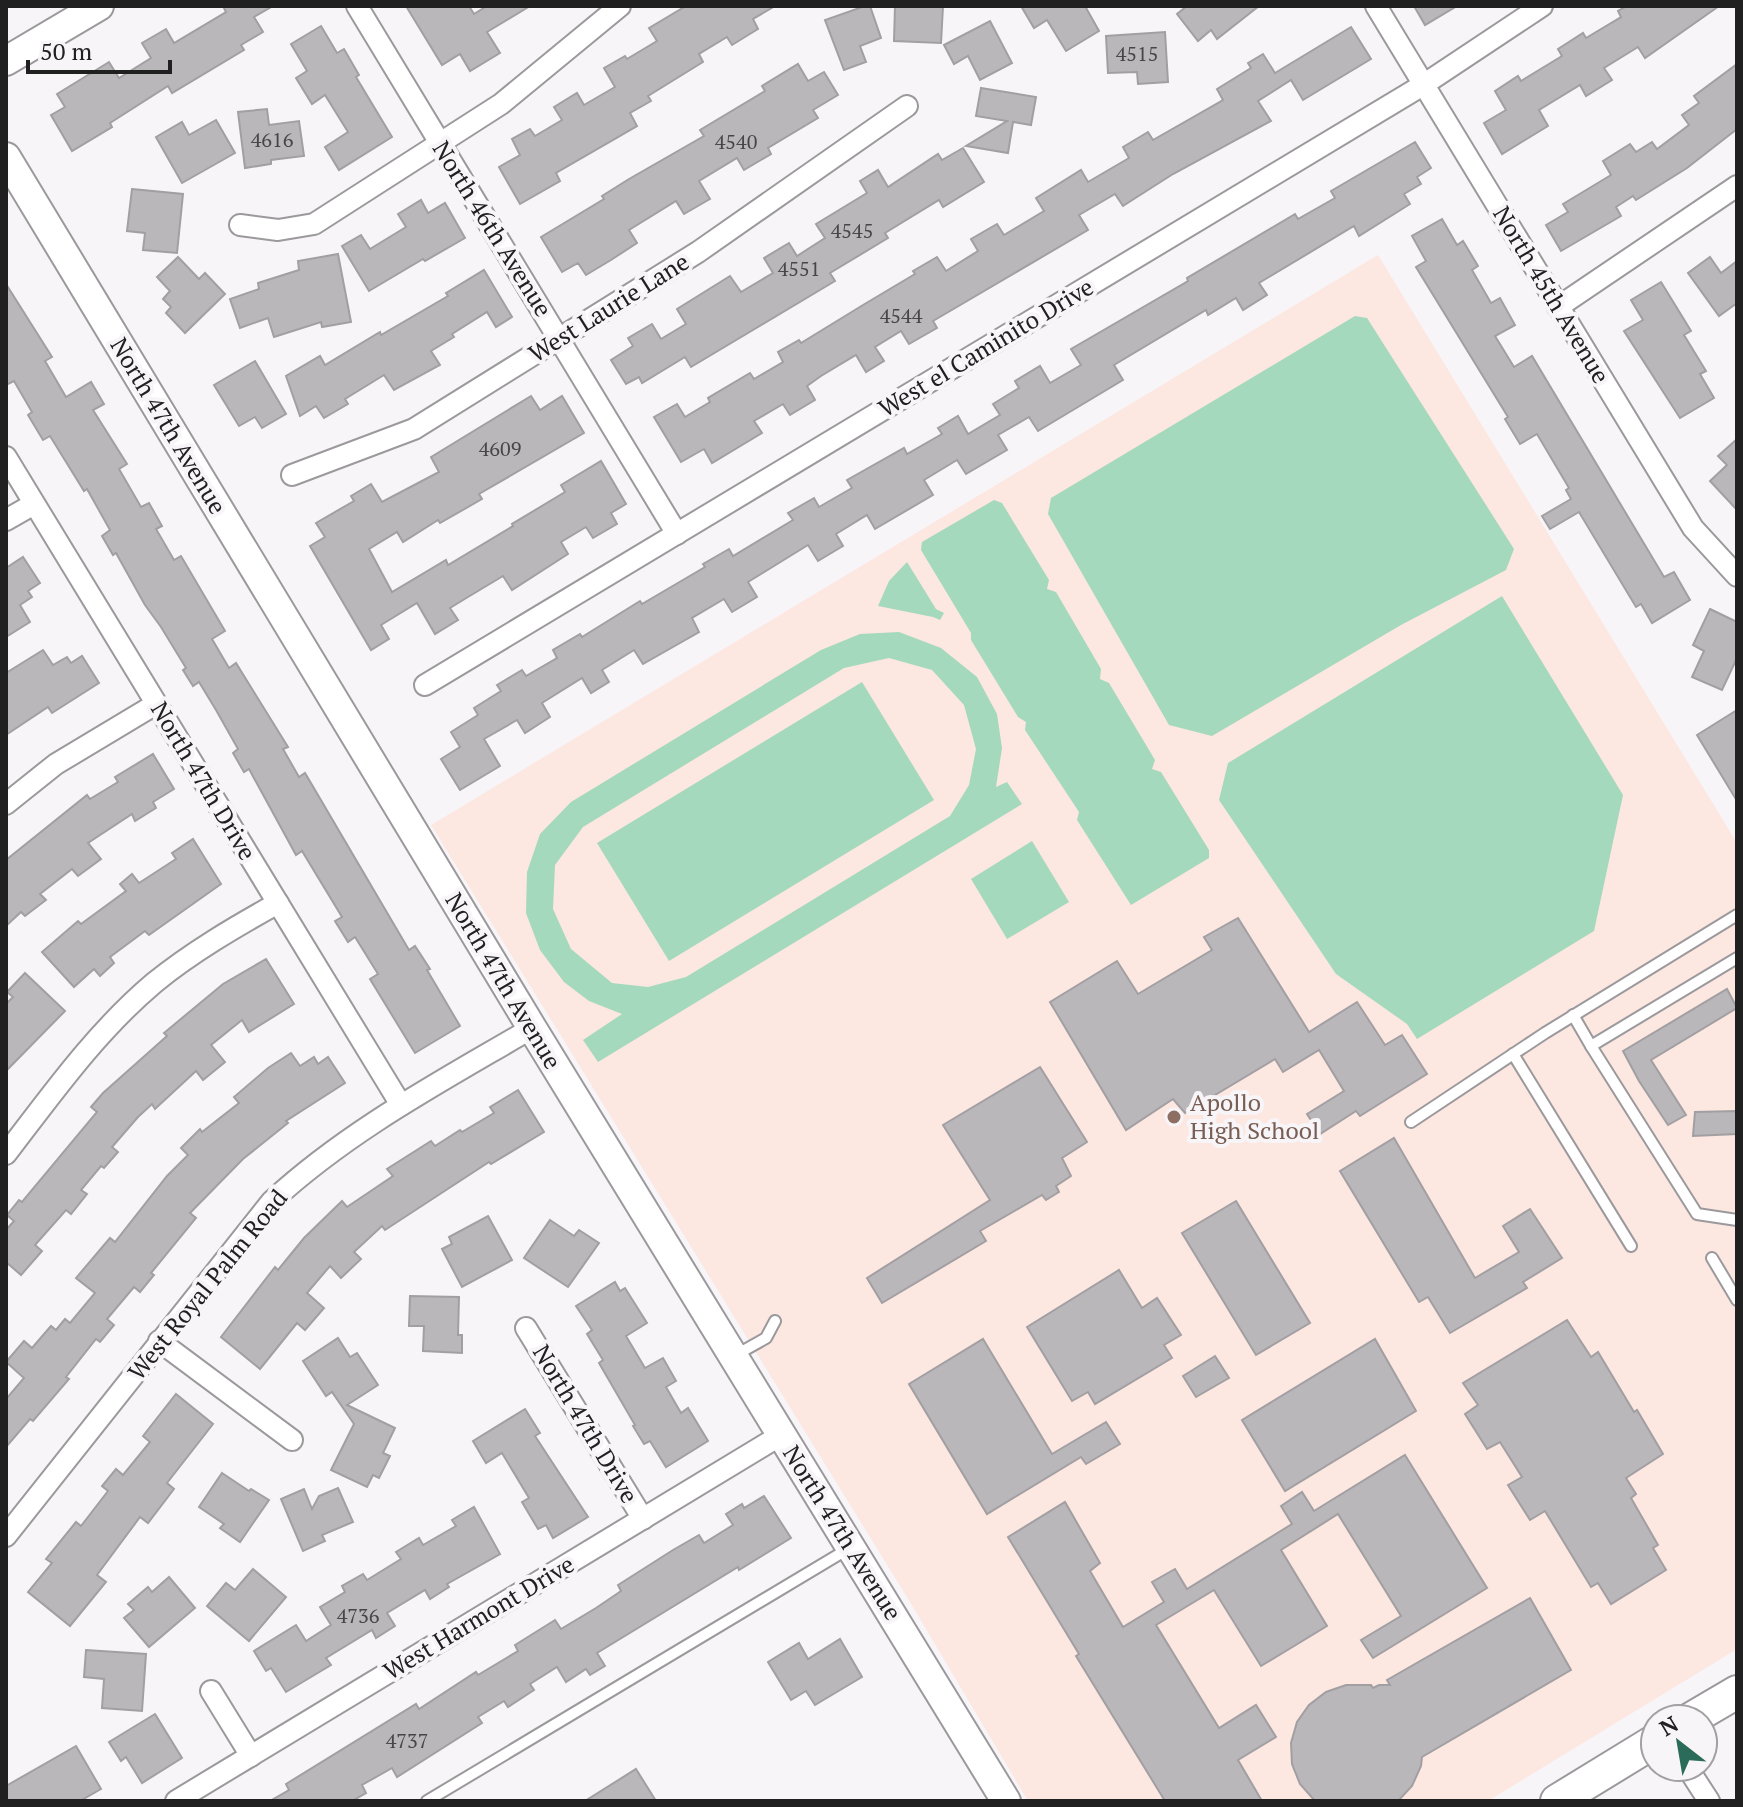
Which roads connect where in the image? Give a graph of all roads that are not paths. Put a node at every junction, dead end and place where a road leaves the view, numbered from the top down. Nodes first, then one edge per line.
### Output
1 (99, 6) edge
2 (357, 6) edge
3 (620, 6) edge
4 (1376, 6) edge
5 (1542, 6) edge
6 (6, 61) edge
7 (1423, 85) junction
8 (907, 106) dead end
9 (439, 145) junction
10 (6, 157) edge
11 (1737, 186) edge
12 (240, 225) dead end
13 (1558, 307) junction
14 (559, 339) junction
15 (6, 457) edge
16 (292, 475) dead end
17 (34, 504) junction
18 (6, 520) edge
19 (677, 534) junction
20 (1737, 576) edge
21 (425, 685) dead end
22 (156, 704) junction
23 (6, 804) edge
24 (278, 903) junction
25 (1737, 915) edge
26 (1737, 958) edge
27 (1573, 1015) junction
28 (532, 1028) junction
29 (1591, 1046) junction
30 (1513, 1054) junction
31 (401, 1105) junction
32 (1411, 1122) dead end
33 (6, 1154) edge
34 (1737, 1220) edge
35 (1631, 1246) dead end
36 (1712, 1258) dead end
37 (1737, 1300) edge
38 (775, 1321) dead end
39 (526, 1328) dead end
40 (159, 1341) junction
41 (733, 1357) junction
42 (781, 1435) junction
43 (292, 1440) dead end
44 (643, 1519) junction
45 (6, 1536) edge
46 (852, 1547) junction
47 (211, 1691) dead end
48 (1737, 1692) edge
49 (1718, 1703) edge
50 (1639, 1751) edge
51 (251, 1756) junction
52 (1697, 1783) edge
53 (176, 1801) edge
54 (427, 1801) edge
55 (1006, 1801) edge
56 (1557, 1801) edge
57 (1709, 1801) edge

1 - 6 street
2 - 9 street, North 46th Avenue
3 - 9 street
4 - 7 street, North 45th Avenue
5 - 7 street, West el Caminito Drive
7 - 13 street, North 45th Avenue
7 - 19 street, West el Caminito Drive
8 - 14 street, West Laurie Lane
9 - 12 street
9 - 14 street, North 46th Avenue
10 - 28 street, North 47th Avenue
11 - 13 street
13 - 20 street, North 45th Avenue
14 - 16 street, West Laurie Lane
14 - 19 street, North 46th Avenue
15 - 17 street, North 47th Drive
17 - 18 street
17 - 22 street, North 47th Drive
19 - 21 street, West el Caminito Drive
22 - 23 street
22 - 24 street, North 47th Drive
24 - 31 street, North 47th Drive
24 - 33 street
25 - 27 lane
26 - 29 lane
27 - 29 lane
27 - 30 lane
28 - 31 street, West Royal Palm Road
28 - 41 street, North 47th Avenue
29 - 34 lane
30 - 32 lane
30 - 35 lane
31 - 40 street, West Royal Palm Road
36 - 37 lane
38 - 41 lane
39 - 44 street, North 47th Drive
40 - 43 street
40 - 45 street, West Royal Palm Road
41 - 42 street, North 47th Avenue
42 - 44 street, West Harmont Drive
42 - 46 street, North 47th Avenue
44 - 51 street, West Harmont Drive
46 - 54 lane
46 - 55 street, North 47th Avenue
47 - 51 street
48 - 49 main road
50 - 56 main road
51 - 53 street, West Harmont Drive
52 - 57 street

